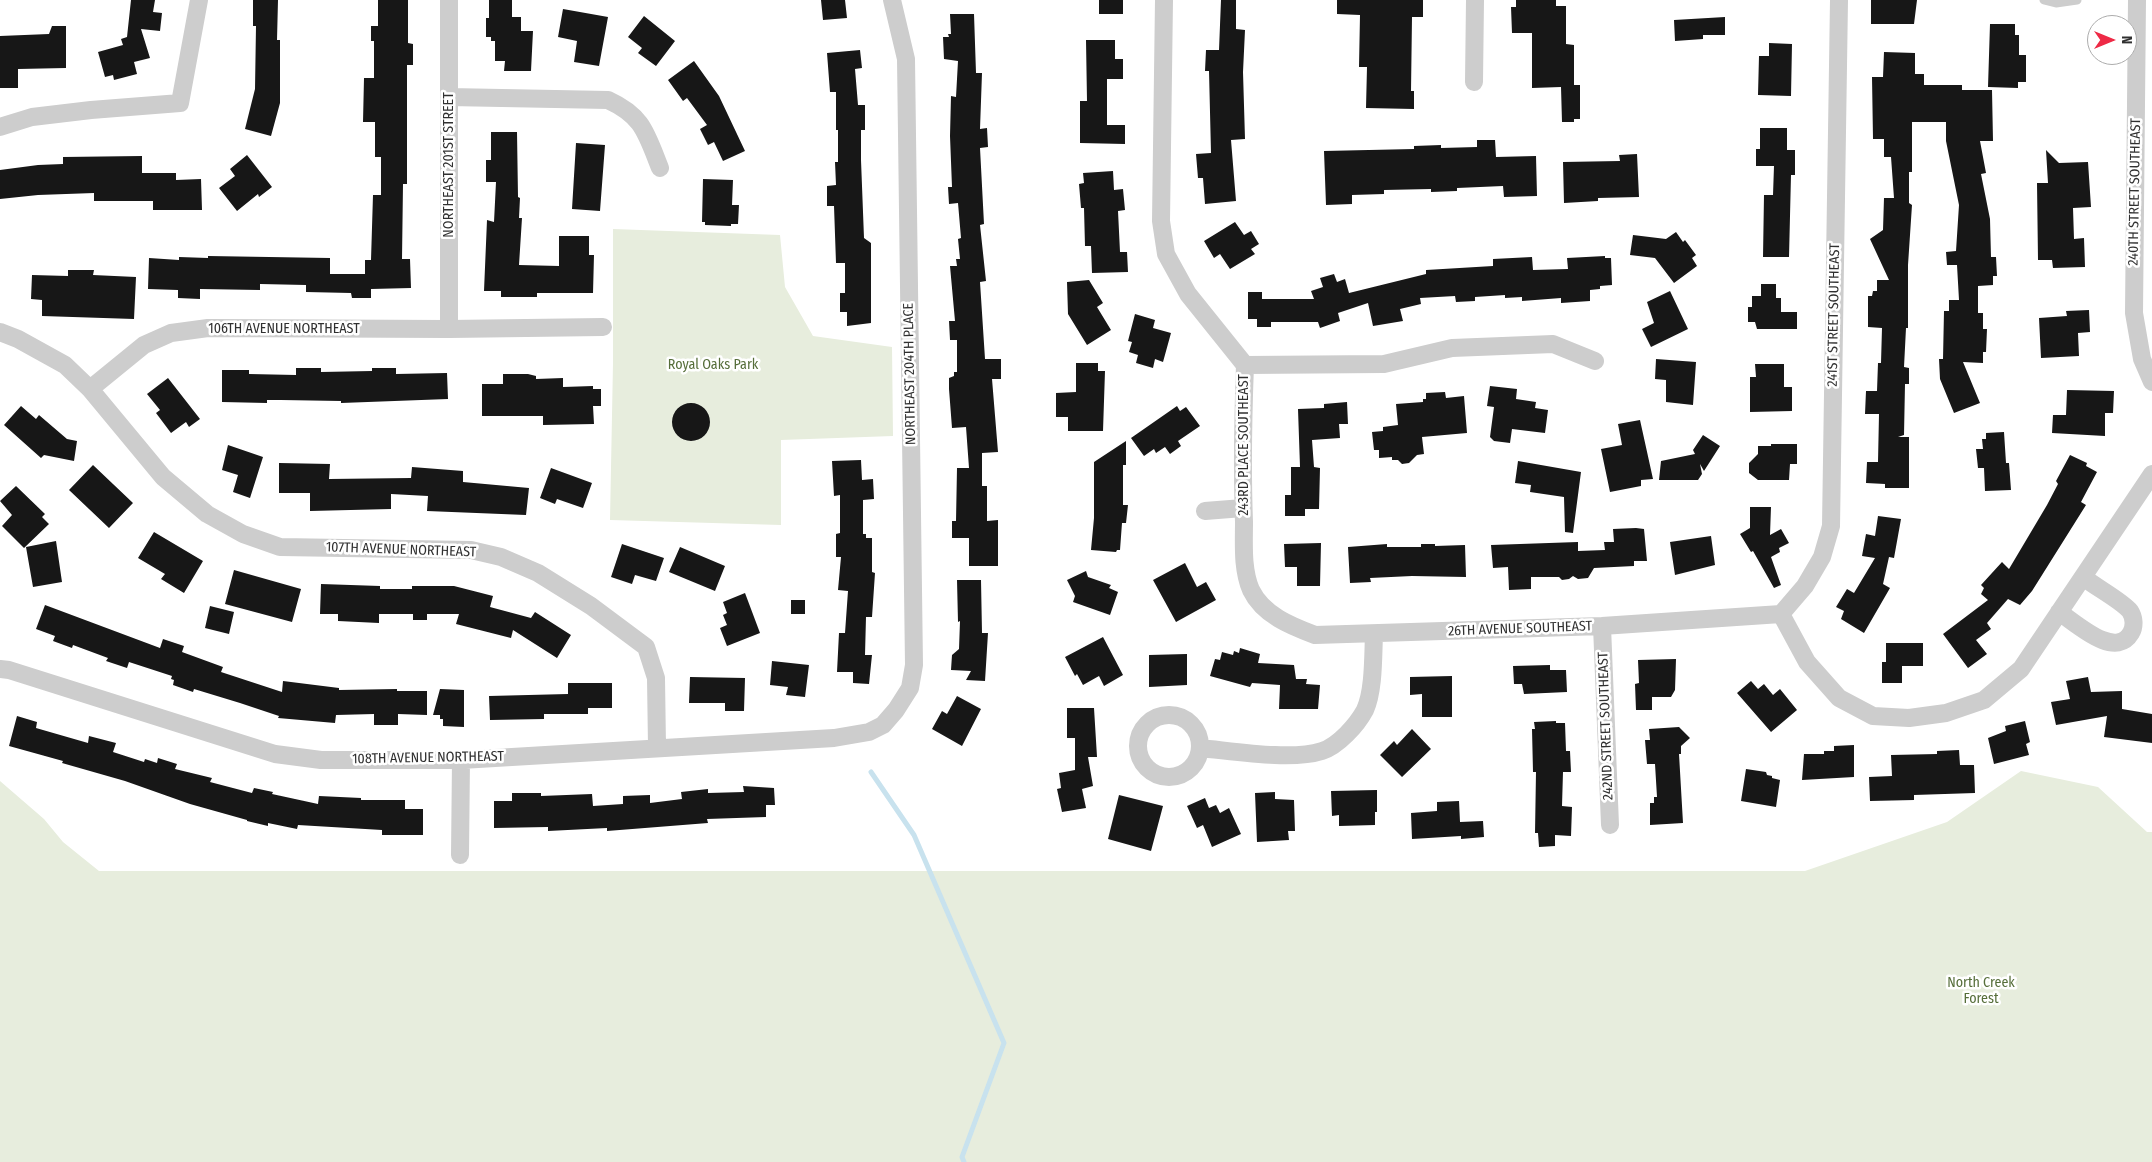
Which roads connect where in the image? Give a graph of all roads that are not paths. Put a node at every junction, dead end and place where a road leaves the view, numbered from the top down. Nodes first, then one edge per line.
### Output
1 (199, 0) edge
2 (449, 0) edge
3 (892, 0) edge
4 (1164, 0) edge
5 (1475, 0) edge
6 (1839, 0) edge
7 (2044, 0) edge
8 (2077, 0) edge
9 (2137, 0) edge
10 (1474, 82) dead end
11 (449, 97) junction
12 (0, 127) edge
13 (660, 168) dead end
14 (603, 327) dead end
15 (449, 330) junction
16 (0, 332) edge
17 (1595, 361) dead end
18 (1245, 365) junction
19 (2152, 382) edge
20 (90, 389) junction
21 (2152, 474) edge
22 (1243, 508) junction
23 (1205, 511) dead end
24 (2082, 577) junction
25 (1266, 610) joint
26 (2059, 612) junction
27 (1781, 614) junction
28 (1602, 626) junction
29 (1374, 634) junction
30 (0, 669) edge
31 (869, 732) joint
32 (657, 747) junction
33 (1200, 748) dead end
34 (461, 760) junction
35 (1610, 825) dead end
36 (460, 855) dead end

1 - 12 street
2 - 11 street, NORTHEAST 201ST STREET
3 - 31 street, NORTHEAST 204TH PLACE
4 - 18 street, 243RD PLACE SOUTHEAST
5 - 10 street
6 - 27 street, 241ST STREET SOUTHEAST
7 - 8 lane
9 - 19 street, 240TH STREET SOUTHEAST
11 - 13 street
11 - 15 street, NORTHEAST 201ST STREET
14 - 15 street, 106TH AVENUE NORTHEAST
15 - 20 street, 106TH AVENUE NORTHEAST
16 - 20 street
17 - 18 street
18 - 22 street, 243RD PLACE SOUTHEAST
20 - 32 street, 107TH AVENUE NORTHEAST
21 - 24 street
22 - 23 street
22 - 25 street, 243RD PLACE SOUTHEAST
24 - 26 street
24 - 26 street
25 - 29 street, 26TH AVENUE SOUTHEAST
26 - 27 street
27 - 28 street, 26TH AVENUE SOUTHEAST
28 - 29 street, 26TH AVENUE SOUTHEAST
28 - 35 street, 242ND STREET SOUTHEAST
29 - 33 street
30 - 34 street, 108TH AVENUE NORTHEAST
31 - 32 street, 108TH AVENUE NORTHEAST
32 - 34 street, 108TH AVENUE NORTHEAST
34 - 36 street

